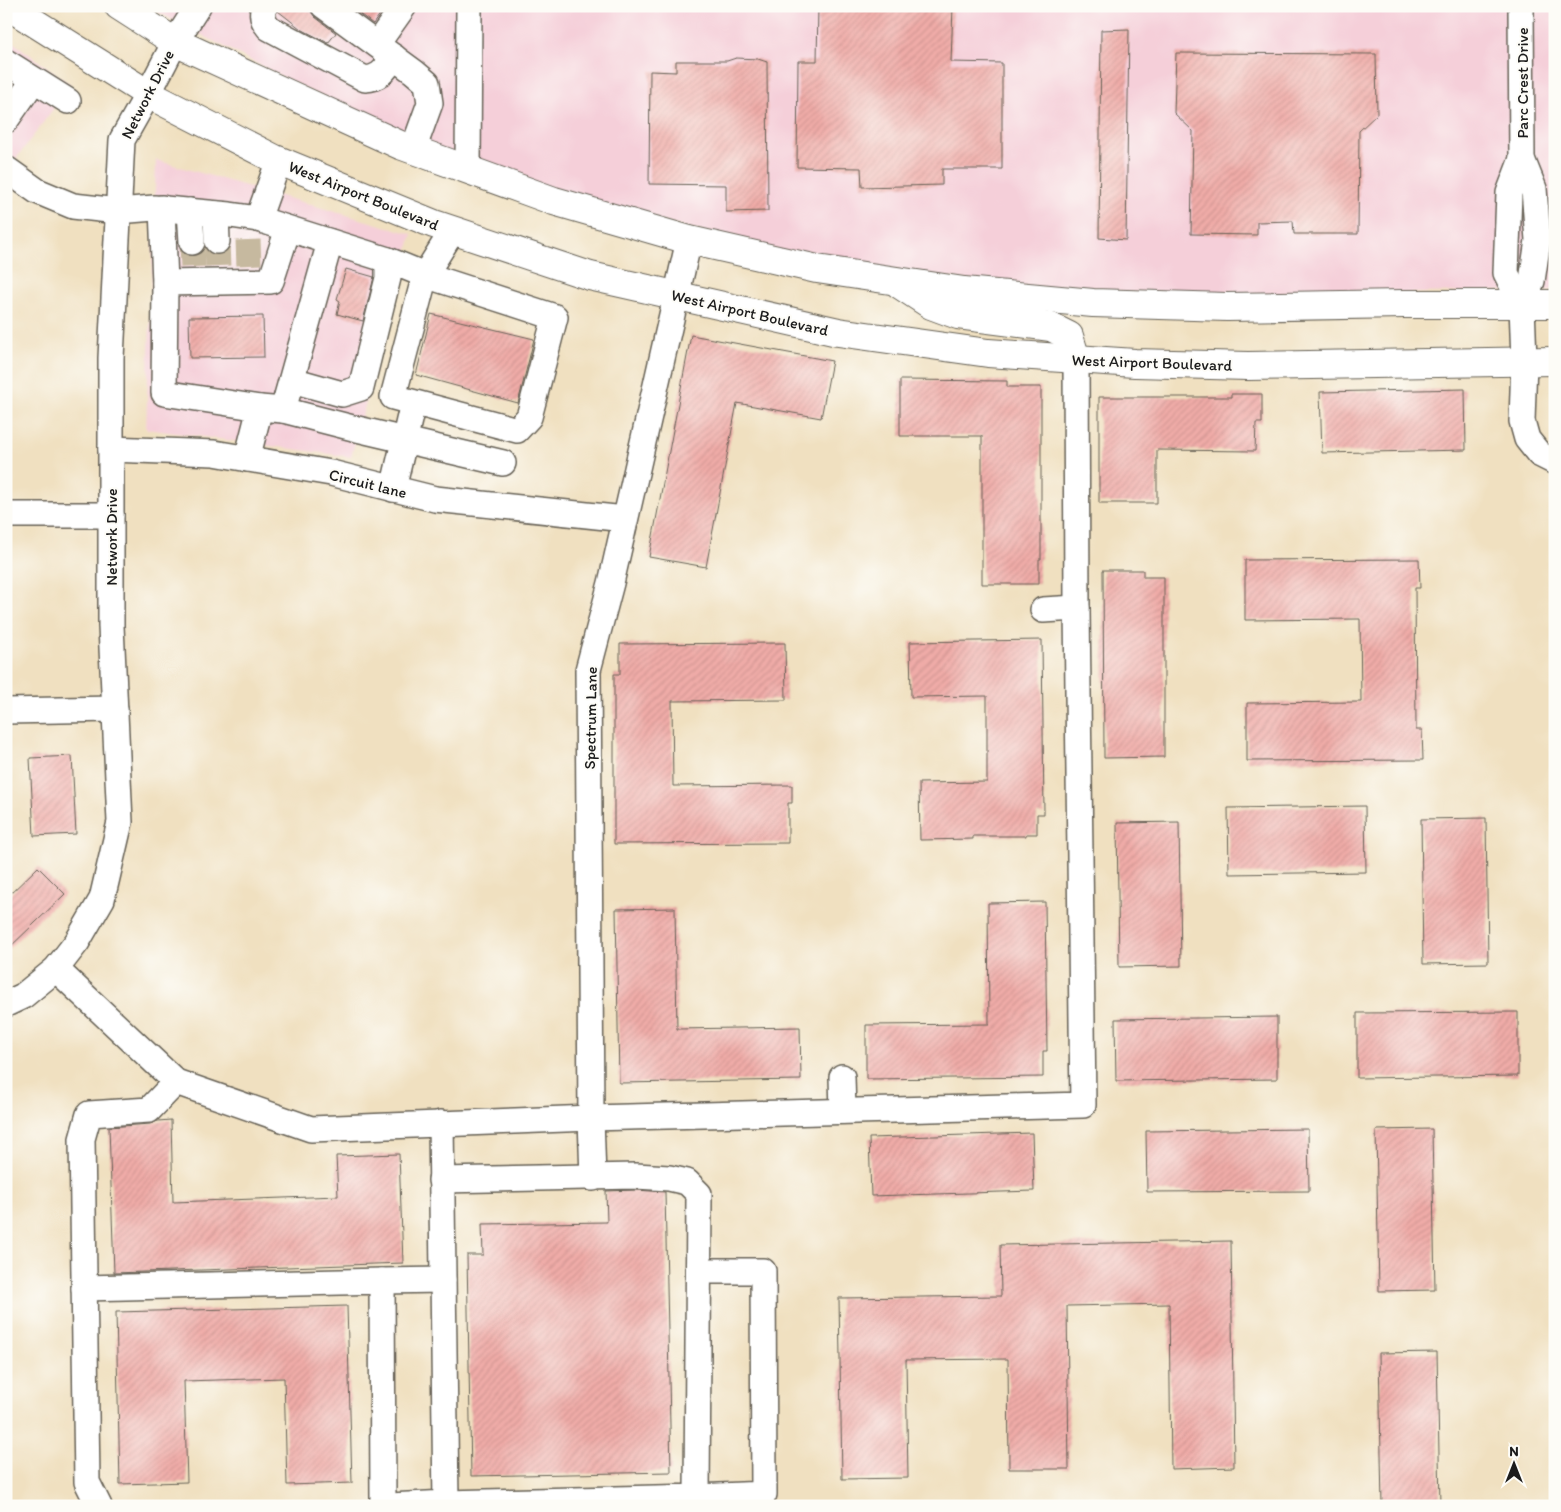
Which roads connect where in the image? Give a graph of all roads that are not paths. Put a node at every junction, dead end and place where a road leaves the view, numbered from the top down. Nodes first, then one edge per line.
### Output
1 (8, 6) edge
2 (119, 6) edge
3 (198, 6) edge
4 (265, 6) edge
5 (324, 6) edge
6 (404, 6) edge
7 (469, 6) edge
8 (1521, 6) edge
9 (175, 42) junction
10 (385, 51) junction
11 (6, 62) edge
12 (34, 80) junction
13 (148, 94) junction
14 (68, 101) dead end
15 (6, 120) edge
16 (412, 150) junction
17 (279, 160) junction
18 (6, 169) edge
19 (468, 170) junction
20 (162, 208) junction
21 (118, 211) junction
22 (190, 211) junction
23 (216, 214) junction
24 (251, 225) junction
25 (288, 229) junction
26 (452, 230) junction
27 (689, 240) junction
28 (217, 241) tunnel mouth
29 (192, 242) tunnel mouth
30 (330, 242) junction
31 (388, 260) junction
32 (425, 275) junction
33 (893, 280) junction
34 (165, 283) junction
35 (676, 295) junction
36 (1555, 304) edge
37 (1522, 305) junction
38 (1076, 359) junction
39 (1524, 361) junction
40 (1555, 361) edge
41 (292, 380) junction
42 (413, 402) junction
43 (272, 409) junction
44 (405, 440) junction
45 (111, 449) junction
46 (247, 459) junction
47 (1555, 462) edge
48 (503, 463) dead end
49 (393, 489) junction
50 (111, 514) junction
51 (6, 515) edge
52 (625, 519) junction
53 (1077, 608) junction
54 (1043, 610) dead end
55 (114, 709) junction
56 (6, 711) edge
57 (56, 969) junction
58 (6, 1004) edge
59 (842, 1077) dead end
60 (176, 1082) junction
61 (843, 1111) junction
62 (591, 1118) junction
63 (441, 1123) junction
64 (593, 1178) junction
65 (441, 1180) junction
66 (698, 1271) junction
67 (443, 1280) junction
68 (382, 1282) junction
69 (84, 1288) junction
70 (697, 1497) junction
71 (446, 1504) junction
72 (99, 1506) edge
73 (383, 1506) edge
74 (390, 1506) edge

1 - 13 main road, West Airport Boulevard
2 - 9 main road
3 - 9 street, Network Drive
4 - 10 street
5 - 10 street
6 - 10 street
7 - 19 street
8 - 37 street, Parc Crest Drive
9 - 13 street, Network Drive
9 - 16 main road
10 - 16 street
11 - 12 street
12 - 14 street
12 - 15 street
13 - 17 main road, West Airport Boulevard
13 - 21 street, Network Drive
16 - 19 main road
17 - 24 street
17 - 26 main road, West Airport Boulevard
18 - 21 street
19 - 27 main road
20 - 21 street
20 - 22 street
20 - 34 street
21 - 45 street, Network Drive
22 - 23 street
22 - 29 street
23 - 24 street
23 - 28 street
24 - 25 street
25 - 30 street
25 - 34 street
26 - 32 street
26 - 35 main road, West Airport Boulevard
27 - 33 main road
27 - 35 street, Spectrum Lane
30 - 31 street
30 - 41 street
31 - 32 street
31 - 41 street
32 - 42 street
32 - 42 street
33 - 37 main road
33 - 38 main road
34 - 43 street
35 - 38 main road, West Airport Boulevard
35 - 52 street, Spectrum Lane
36 - 37 main road
37 - 39 street, Parc Crest Drive
38 - 39 main road, West Airport Boulevard
38 - 53 street
39 - 40 main road, West Airport Boulevard
39 - 47 street, Parc Crest Drive
41 - 43 street
42 - 44 street
43 - 44 street
43 - 46 street
44 - 48 street
44 - 49 street
45 - 46 street, Circuit lane
45 - 50 street, Network Drive
46 - 49 street, Circuit lane
49 - 52 street, Circuit lane
50 - 51 street
50 - 55 street, Network Drive
52 - 62 street, Spectrum Lane
53 - 54 street
53 - 61 street
55 - 56 street
55 - 57 street, Network Drive
57 - 58 street, Network Drive
57 - 60 street
59 - 61 street
60 - 63 street
60 - 69 street
61 - 62 street
62 - 63 street
62 - 64 street, Spectrum Lane
63 - 65 street
64 - 65 street
64 - 66 street
65 - 67 street
66 - 70 street
66 - 70 street
67 - 68 street
67 - 71 street
68 - 69 street
68 - 73 street
69 - 72 street
70 - 71 street
71 - 74 street

